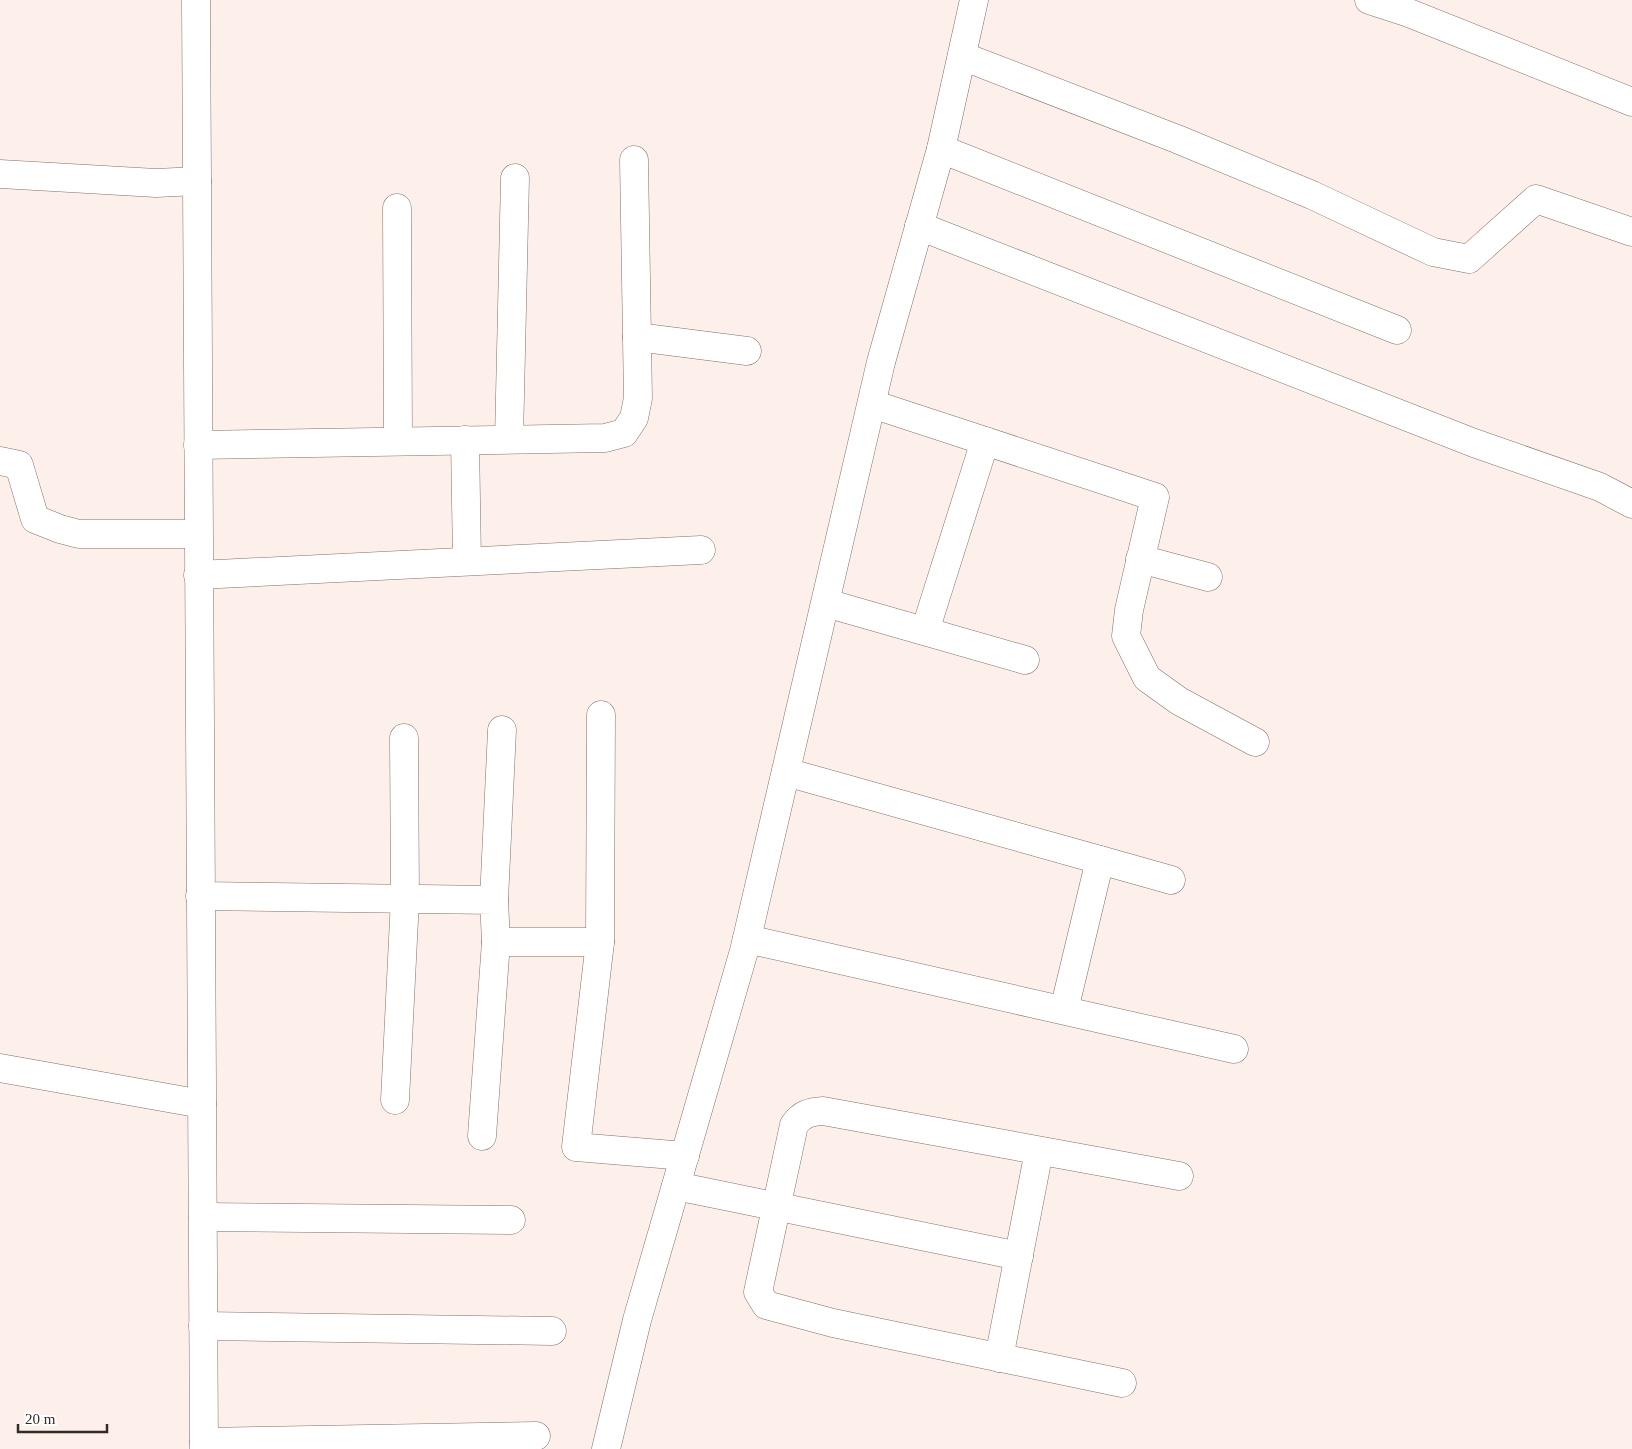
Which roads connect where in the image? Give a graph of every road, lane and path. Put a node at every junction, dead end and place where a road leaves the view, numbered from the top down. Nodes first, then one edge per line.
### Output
1 (196, 0) edge
2 (974, 0) edge
3 (1369, 0) edge
4 (962, 56) junction
5 (1632, 102) edge
6 (941, 148) junction
7 (634, 160) dead end
8 (0, 174) edge
9 (514, 178) dead end
10 (197, 181) junction
11 (397, 208) dead end
12 (919, 226) junction
13 (1632, 232) edge
14 (1397, 330) dead end
15 (637, 337) junction
16 (747, 351) dead end
17 (872, 404) junction
18 (509, 439) junction
19 (465, 440) junction
20 (398, 441) junction
21 (986, 441) junction
22 (198, 445) junction
23 (0, 461) edge
24 (1632, 504) edge
25 (198, 534) junction
26 (702, 550) dead end
27 (1140, 559) junction
28 (468, 562) junction
29 (198, 575) junction
30 (1208, 577) dead end
31 (826, 603) junction
32 (925, 631) junction
33 (1025, 660) dead end
34 (601, 715) dead end
35 (502, 730) dead end
36 (404, 738) dead end
37 (1255, 742) dead end
38 (786, 772) junction
39 (1100, 860) junction
40 (1171, 880) dead end
41 (200, 896) junction
42 (405, 899) junction
43 (494, 900) junction
44 (746, 940) junction
45 (496, 942) junction
46 (600, 942) junction
47 (1064, 1010) junction
48 (1234, 1049) dead end
49 (0, 1068) edge
50 (395, 1100) dead end
51 (202, 1104) junction
52 (482, 1136) dead end
53 (1039, 1151) junction
54 (685, 1156) junction
55 (1178, 1176) dead end
56 (676, 1186) junction
57 (776, 1207) junction
58 (203, 1217) junction
59 (511, 1220) dead end
60 (1018, 1256) junction
61 (203, 1326) junction
62 (552, 1331) dead end
63 (999, 1358) junction
64 (1122, 1383) dead end
65 (536, 1436) dead end
66 (204, 1446) edge
67 (606, 1449) edge

1 - 10 street
2 - 4 street
3 - 5 street
4 - 6 street
4 - 13 street
6 - 12 street
6 - 14 street
7 - 15 street
8 - 10 street
9 - 18 street
10 - 22 street
11 - 20 street
12 - 17 street
12 - 24 street
15 - 16 street
15 - 18 street
17 - 21 street
17 - 31 street
18 - 19 street
19 - 20 street
19 - 28 street
20 - 22 street
21 - 27 street
21 - 32 street
22 - 25 street
23 - 25 street
25 - 29 street
26 - 28 street
27 - 30 street
27 - 37 street
28 - 29 street
29 - 41 street
31 - 32 street
31 - 38 street
32 - 33 street
34 - 46 street
35 - 43 street
36 - 42 street
38 - 39 street
38 - 44 street
39 - 40 street
39 - 47 street
41 - 42 street
41 - 51 street
42 - 43 street
42 - 50 street
43 - 45 street
44 - 47 street
44 - 54 street
45 - 46 street
45 - 52 street
46 - 54 street
47 - 48 street
49 - 51 street
51 - 58 street
53 - 55 street
53 - 57 street
53 - 60 street
54 - 56 street
56 - 57 street
56 - 67 street
57 - 60 street
57 - 63 street
58 - 59 street
58 - 61 street
60 - 63 street
61 - 62 street
61 - 66 street
63 - 64 street
65 - 66 street

